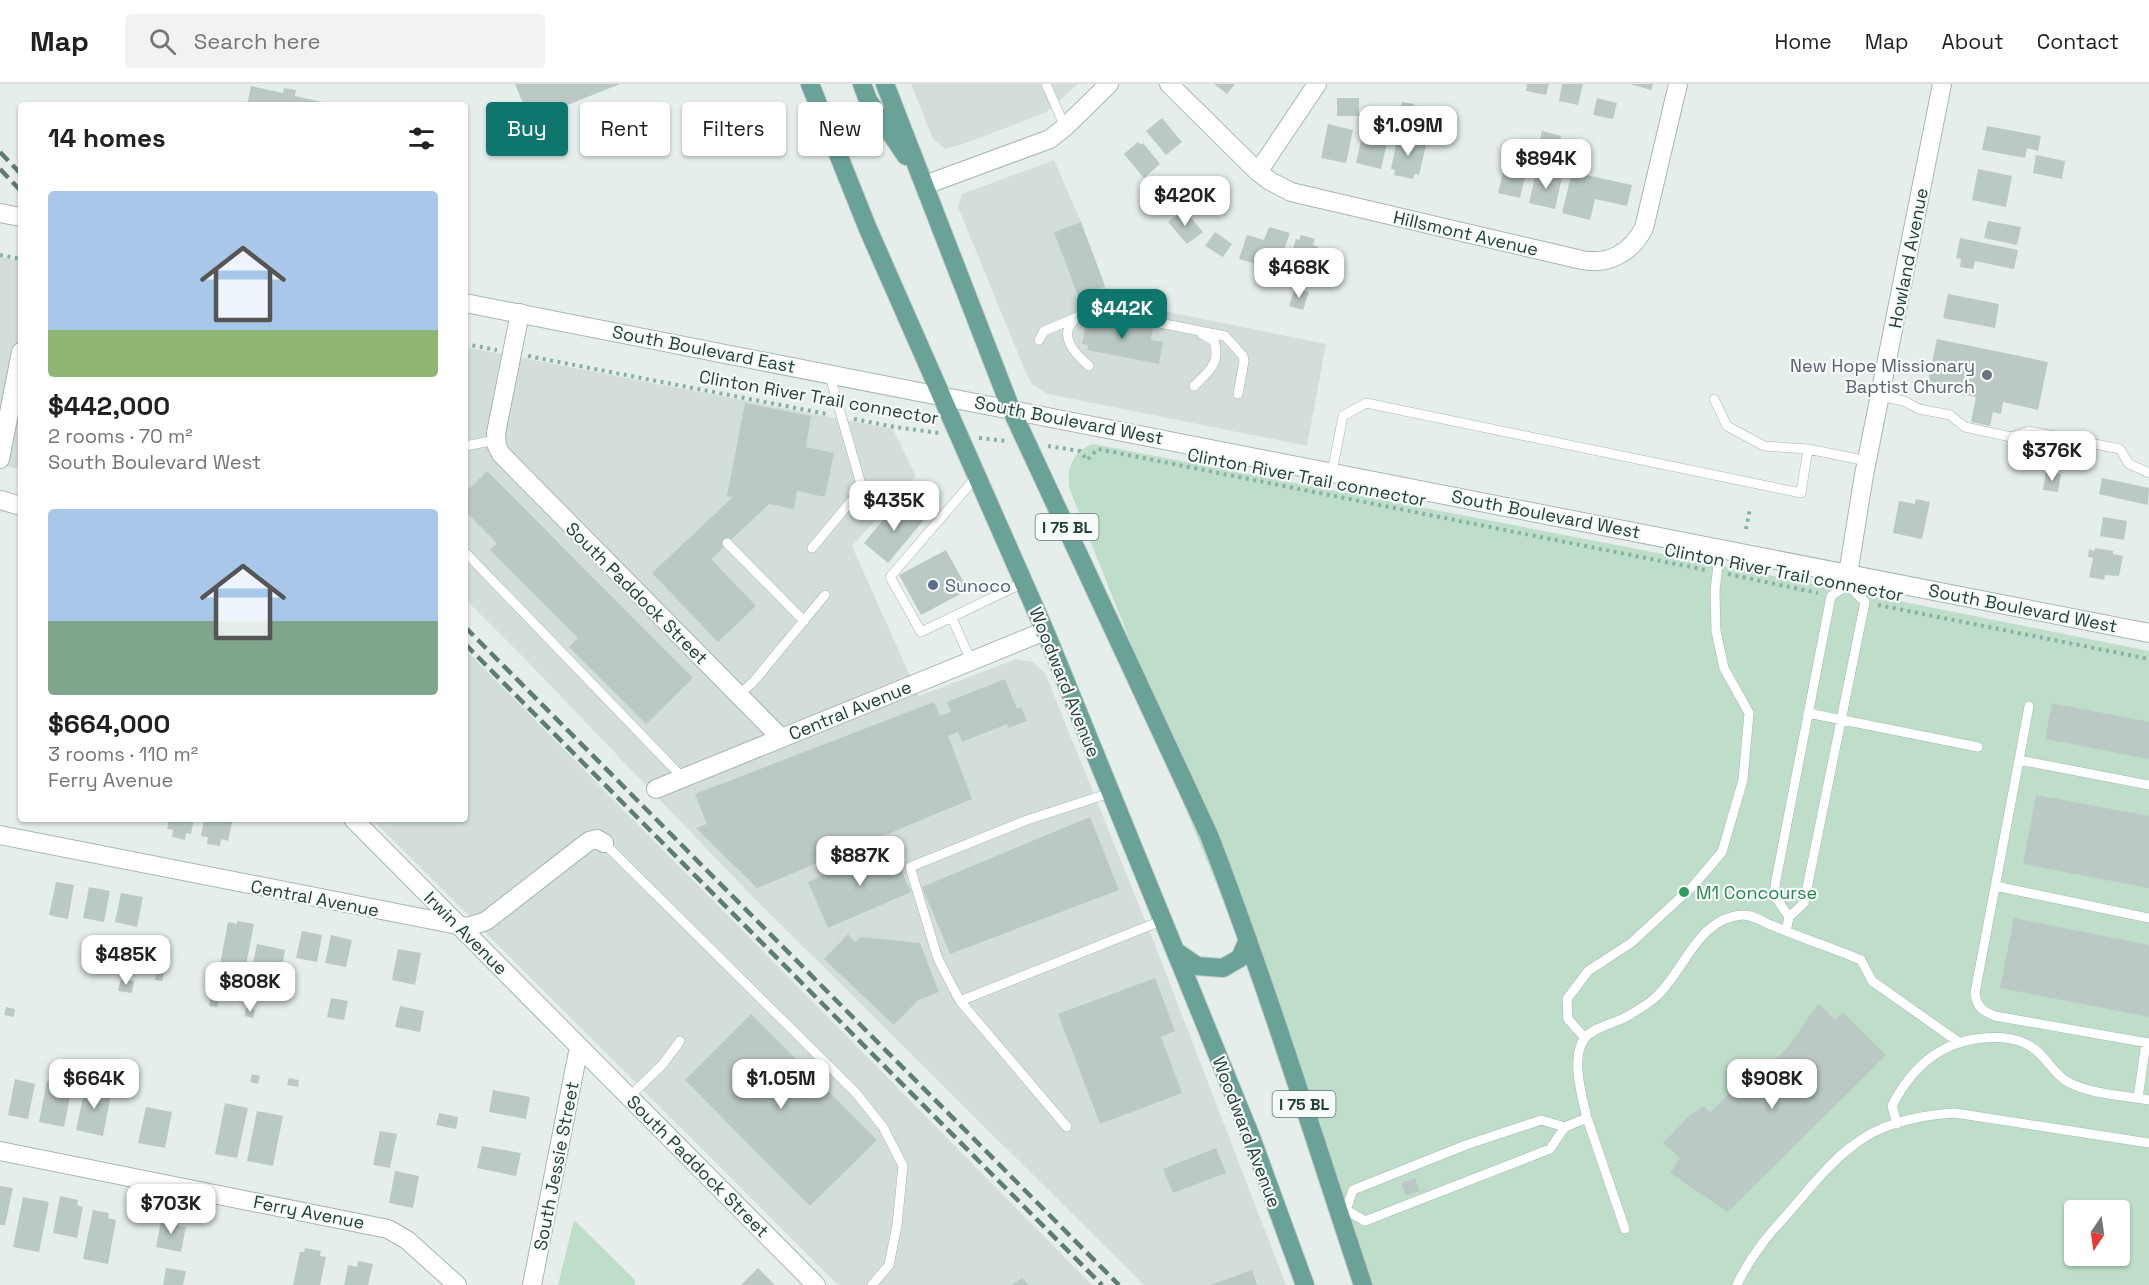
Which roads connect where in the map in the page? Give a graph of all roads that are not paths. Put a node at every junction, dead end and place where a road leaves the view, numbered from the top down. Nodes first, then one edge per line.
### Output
1 (810, 84) edge
2 (862, 84) edge
3 (885, 84) edge
4 (1046, 84) edge
5 (1109, 84) edge
6 (1169, 84) edge
7 (1317, 84) edge
8 (1678, 84) edge
9 (1942, 84) edge
10 (1065, 127) junction
11 (1258, 172) junction
12 (925, 185) junction
13 (0, 213) edge
14 (18, 216) edge
15 (468, 304) edge
16 (520, 313) junction
17 (1078, 316) junction
18 (1193, 329) junction
19 (1039, 340) dead end
20 (1089, 366) dead end
21 (829, 373) junction
22 (18, 386) edge
23 (1194, 386) dead end
24 (1238, 394) dead end
25 (943, 396) junction
26 (1880, 396) junction
27 (1714, 399) dead end
28 (1011, 409) junction
29 (496, 443) junction
30 (468, 446) edge
31 (1808, 449) junction
32 (0, 459) edge
33 (1867, 461) junction
34 (1332, 472) junction
35 (2149, 473) edge
36 (978, 475) junction
37 (0, 500) edge
38 (18, 505) edge
39 (727, 543) dead end
40 (812, 548) dead end
41 (1720, 548) junction
42 (468, 555) edge
43 (1848, 579) junction
44 (1025, 582) junction
45 (825, 595) dead end
46 (952, 618) junction
47 (804, 621) junction
48 (1045, 631) junction
49 (2149, 633) edge
50 (971, 662) junction
51 (739, 695) junction
52 (2030, 706) dead end
53 (1808, 713) junction
54 (1841, 719) junction
55 (781, 738) junction
56 (1978, 747) dead end
57 (2019, 760) junction
58 (683, 778) junction
59 (2149, 785) edge
60 (656, 789) dead end
61 (1110, 793) junction
62 (356, 822) edge
63 (0, 835) edge
64 (604, 843) joint
65 (1995, 886) junction
66 (1789, 917) junction
67 (2149, 918) edge
68 (1161, 921) junction
69 (459, 926) junction
70 (1786, 931) junction
71 (1248, 940) junction
72 (1175, 951) junction
73 (960, 1001) junction
74 (1585, 1038) junction
75 (680, 1041) dead end
76 (1960, 1042) junction
77 (2148, 1043) edge
78 (579, 1047) junction
79 (629, 1097) junction
80 (2138, 1098) junction
81 (2149, 1100) edge
82 (1587, 1118) junction
83 (1898, 1124) junction
84 (1067, 1126) dead end
85 (1565, 1127) junction
86 (2149, 1143) edge
87 (0, 1151) edge
88 (1342, 1211) junction
89 (1625, 1229) dead end
90 (457, 1285) edge
91 (532, 1285) edge
92 (816, 1285) edge
93 (872, 1285) edge
94 (1305, 1285) edge
95 (1363, 1285) edge
96 (1737, 1285) edge

1 - 25 main road, Woodward Avenue / I 75 BL
2 - 12 main road
3 - 12 main road, I 75 BL
4 - 10 lane
5 - 10 street
6 - 11 street, Hillsmont Avenue
7 - 11 street
8 - 11 street, Hillsmont Avenue
9 - 26 street, Howland Avenue
10 - 12 street
12 - 28 main road, I 75 BL
13 - 14 street
15 - 16 street, South Boulevard East
16 - 21 street, South Boulevard East
16 - 29 street
17 - 18 lane
17 - 19 lane
17 - 20 lane
18 - 23 lane
18 - 24 lane
21 - 25 street, South Boulevard East
21 - 40 lane
22 - 32 street
25 - 28 street, South Boulevard West
25 - 36 main road, Woodward Avenue / I 75 BL
26 - 33 street, Howland Avenue
26 - 35 lane
27 - 31 lane
28 - 34 street, South Boulevard West
28 - 71 main road, I 75 BL
29 - 30 lane
29 - 51 street, South Paddock Street
31 - 33 lane
31 - 34 lane
33 - 43 street, Howland Avenue
34 - 41 street, South Boulevard West
36 - 44 main road, Woodward Avenue / I 75 BL
36 - 46 lane
37 - 38 street
39 - 47 lane
41 - 43 street, South Boulevard West
41 - 74 lane
42 - 58 lane
43 - 49 street, South Boulevard West
43 - 53 lane
43 - 54 lane
44 - 46 lane
44 - 48 main road, Woodward Avenue / I 75 BL
45 - 47 lane
46 - 50 lane
47 - 51 lane
48 - 50 street, Central Avenue
48 - 61 main road, Woodward Avenue / I 75 BL
50 - 55 street, Central Avenue
51 - 55 street, South Paddock Street
52 - 57 lane
53 - 54 lane
53 - 66 lane
54 - 56 lane
54 - 66 lane
55 - 58 street, Central Avenue
57 - 59 lane
57 - 65 lane
58 - 60 street, Central Avenue
61 - 68 main road, Woodward Avenue / I 75 BL
61 - 73 lane
62 - 69 street, Irwin Avenue
63 - 69 street, Central Avenue
64 - 69 street, Central Avenue
64 - 93 lane
65 - 67 lane
65 - 77 lane
66 - 70 lane
68 - 72 main road, Woodward Avenue / I 75 BL
68 - 73 lane
69 - 78 street, Irwin Avenue
70 - 74 lane
70 - 76 lane
71 - 72 main road
71 - 88 main road, I 75 BL
72 - 94 main road, Woodward Avenue / I 75 BL
73 - 84 lane
74 - 82 lane
75 - 79 lane
76 - 80 lane
76 - 83 lane
77 - 80 lane
78 - 79 street, South Paddock Street
78 - 91 street, South Jessie Street
79 - 92 street, South Paddock Street
80 - 81 lane
82 - 85 lane
82 - 89 lane
83 - 86 lane
83 - 96 lane
85 - 88 lane
85 - 88 lane
87 - 90 street, Ferry Avenue
88 - 95 main road, I 75 BL

